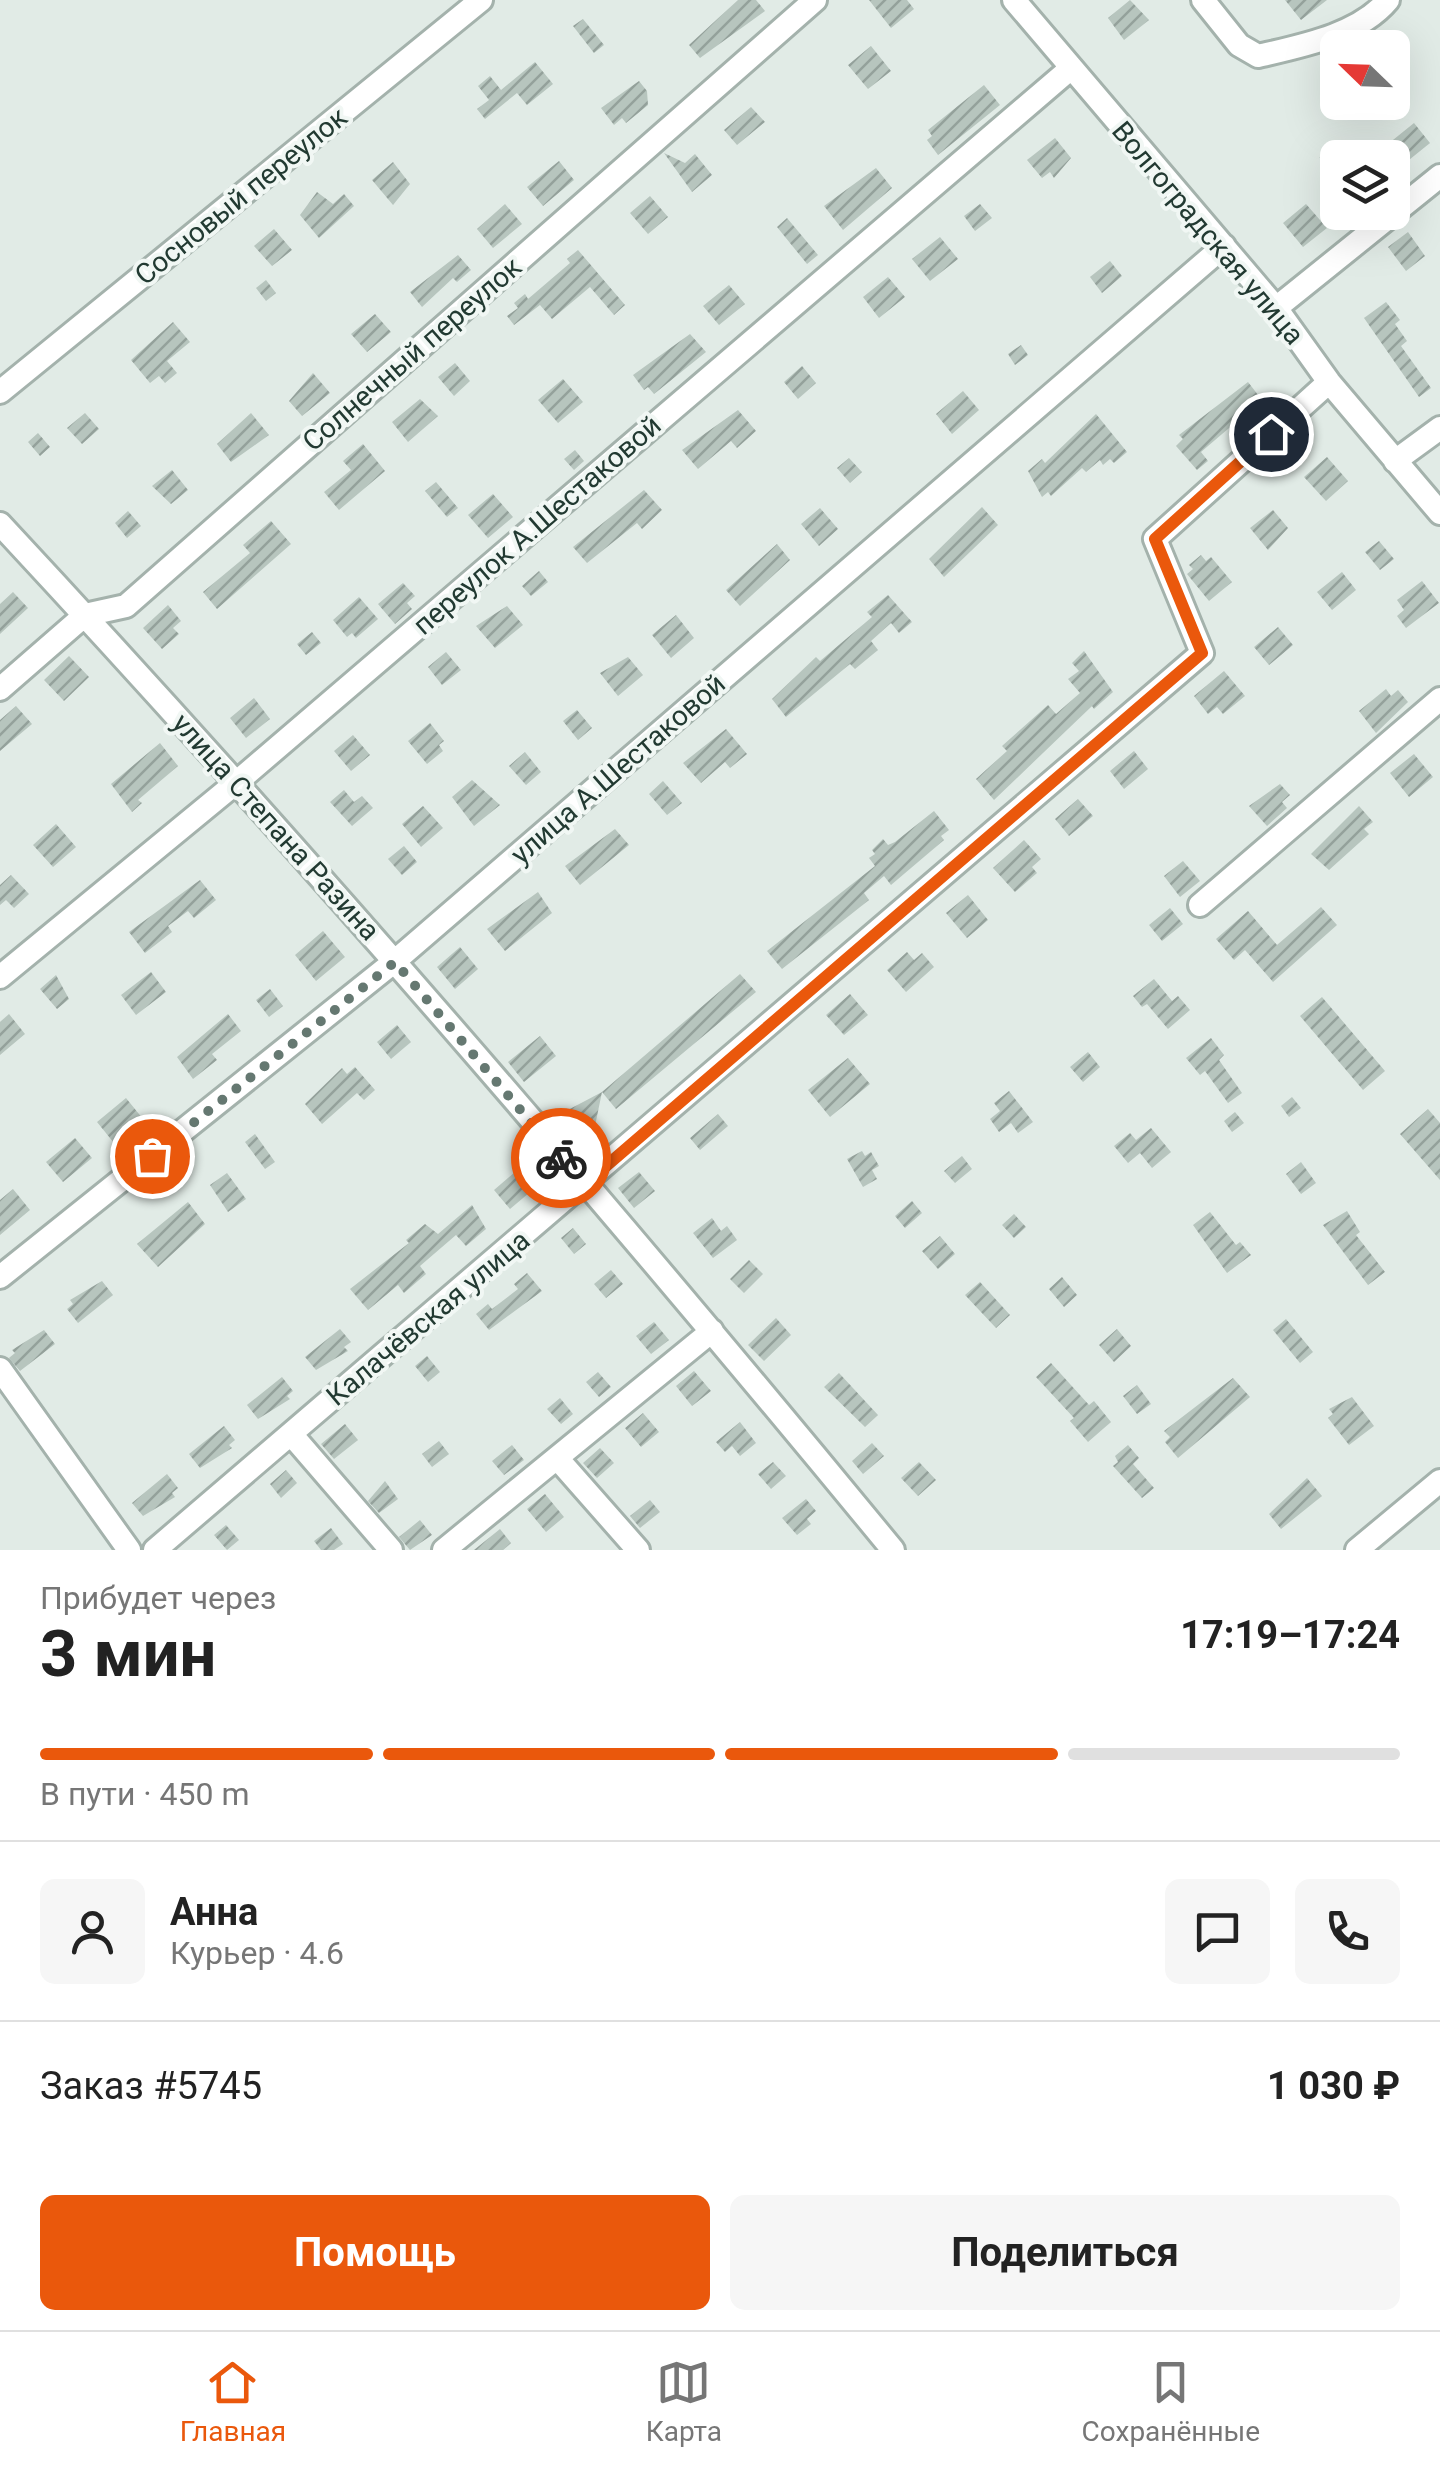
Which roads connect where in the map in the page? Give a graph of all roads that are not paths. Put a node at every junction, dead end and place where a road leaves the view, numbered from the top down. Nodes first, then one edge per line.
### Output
1 (481, 0) edge
2 (814, 0) edge
3 (1014, 0) edge
4 (1202, 0) edge
5 (1388, 0) edge
6 (1070, 69) junction
7 (1440, 176) edge
8 (1224, 246) junction
9 (1276, 308) junction
10 (1329, 382) junction
11 (0, 392) edge
12 (1440, 428) edge
13 (1395, 461) junction
14 (1440, 513) edge
15 (0, 524) edge
16 (85, 615) junction
17 (0, 689) edge
18 (1440, 699) edge
19 (238, 782) junction
20 (1200, 905) dead end
21 (395, 962) junction
22 (0, 976) edge
23 (584, 1185) junction
24 (0, 1278) edge
25 (712, 1331) junction
26 (0, 1370) edge
27 (292, 1434) junction
28 (557, 1458) junction
29 (1440, 1481) edge
30 (129, 1550) edge
31 (155, 1550) edge
32 (391, 1550) edge
33 (444, 1550) edge
34 (638, 1550) edge
35 (893, 1550) edge
36 (1356, 1550) edge

1 - 11 street, Сосновый переулок
2 - 16 street, Солнечный переулок
3 - 6 street, Волгоградская улица
4 - 5 street
6 - 8 street, Волгоградская улица
6 - 19 street, переулок А.Шестаковой
7 - 9 street
8 - 9 street, Волгоградская улица
8 - 21 street, улица А.Шестаковой
9 - 10 street, Волгоградская улица
10 - 13 street, Волгоградская улица
10 - 23 street, Калачёвская улица
12 - 13 street
13 - 14 street, Волгоградская улица
15 - 16 street, улица Степана Разина
16 - 17 street, Солнечный переулок
16 - 19 street, улица Степана Разина
18 - 20 street
19 - 21 street, улица Степана Разина
19 - 22 street, переулок А.Шестаковой
21 - 23 street, улица Степана Разина
21 - 24 street, улица А.Шестаковой
23 - 25 street, улица Степана Разина
23 - 27 street, Калачёвская улица
25 - 28 street
25 - 35 street, улица Степана Разина
26 - 30 street
27 - 31 street, Калачёвская улица
27 - 32 street
28 - 33 street
28 - 34 street
29 - 36 street

